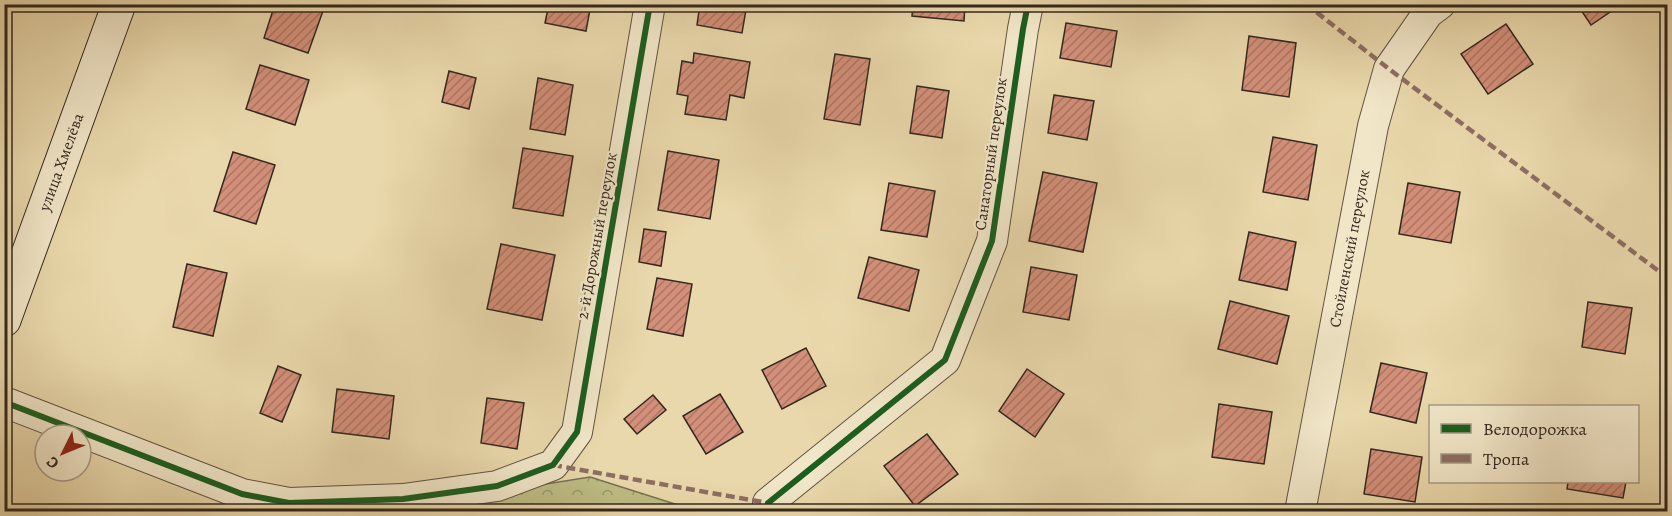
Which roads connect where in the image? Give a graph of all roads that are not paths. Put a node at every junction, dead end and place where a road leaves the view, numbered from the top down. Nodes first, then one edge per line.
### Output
1 (119, 4) edge
2 (650, 4) edge
3 (1028, 4) edge
4 (1440, 4) edge
5 (4, 320) edge
6 (4, 402) edge
7 (768, 502) dead end
8 (1300, 512) edge

1 - 5 main road, улица Хмелёва
2 - 6 street, 2-й Дорожный переулок
3 - 7 street, Санаторный переулок
4 - 8 street, Стойленский переулок

